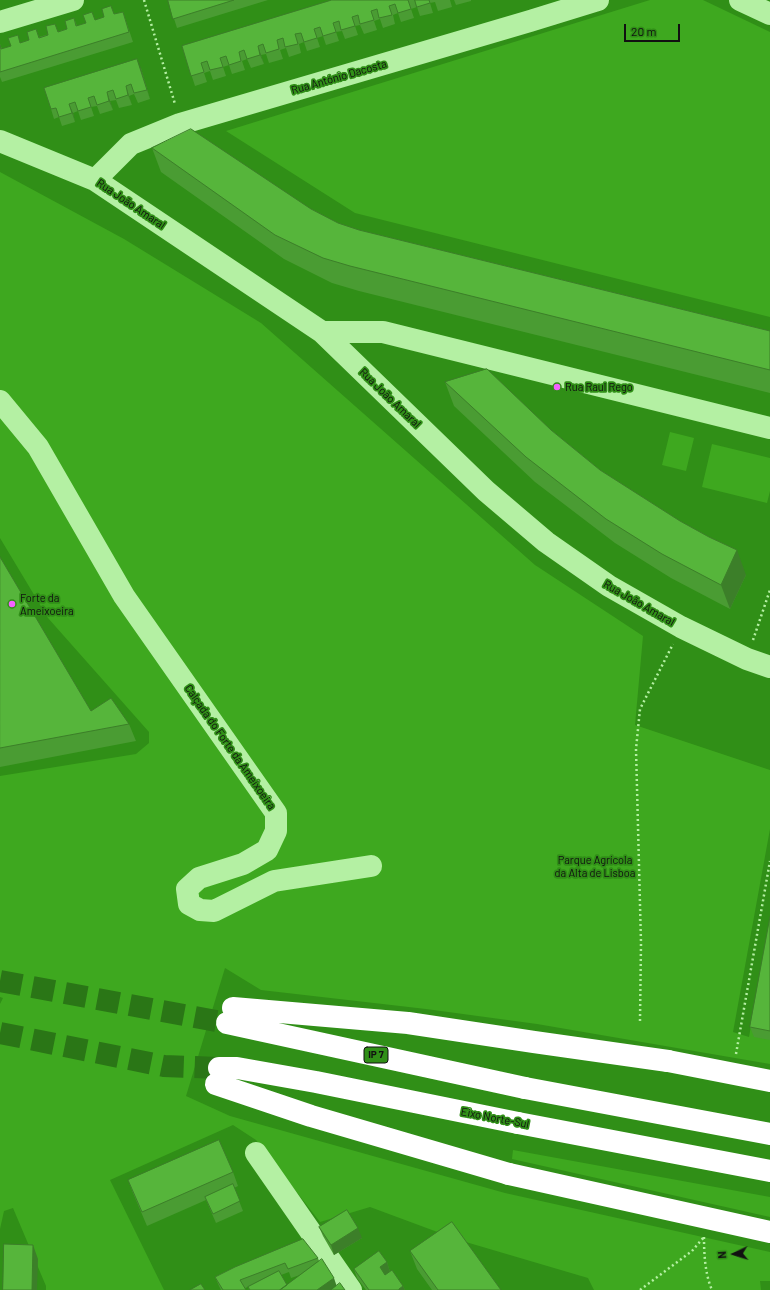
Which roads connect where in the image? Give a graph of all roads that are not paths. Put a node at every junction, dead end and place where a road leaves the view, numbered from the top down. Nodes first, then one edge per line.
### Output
1 (73, 0) edge
2 (598, 0) edge
3 (740, 0) edge
4 (770, 14) edge
5 (0, 22) edge
6 (0, 142) edge
7 (95, 180) junction
8 (322, 332) junction
9 (0, 401) edge
10 (770, 428) edge
11 (770, 668) edge
12 (371, 866) dead end
13 (770, 1082) edge
14 (770, 1134) edge
15 (256, 1153) dead end
16 (770, 1171) edge
17 (770, 1232) edge
18 (351, 1290) edge

1 - 5 street
2 - 7 street, Rua António Dacosta
3 - 4 street
6 - 7 street, Rua João Amaral
7 - 8 street, Rua João Amaral
8 - 10 street
8 - 11 street, Rua João Amaral
9 - 12 street, Calçada do Forte da Ameixoeira
13 - 14 highway, IP 7, bridge
15 - 18 street
16 - 17 highway, Eixo Norte-Sul, bridge

